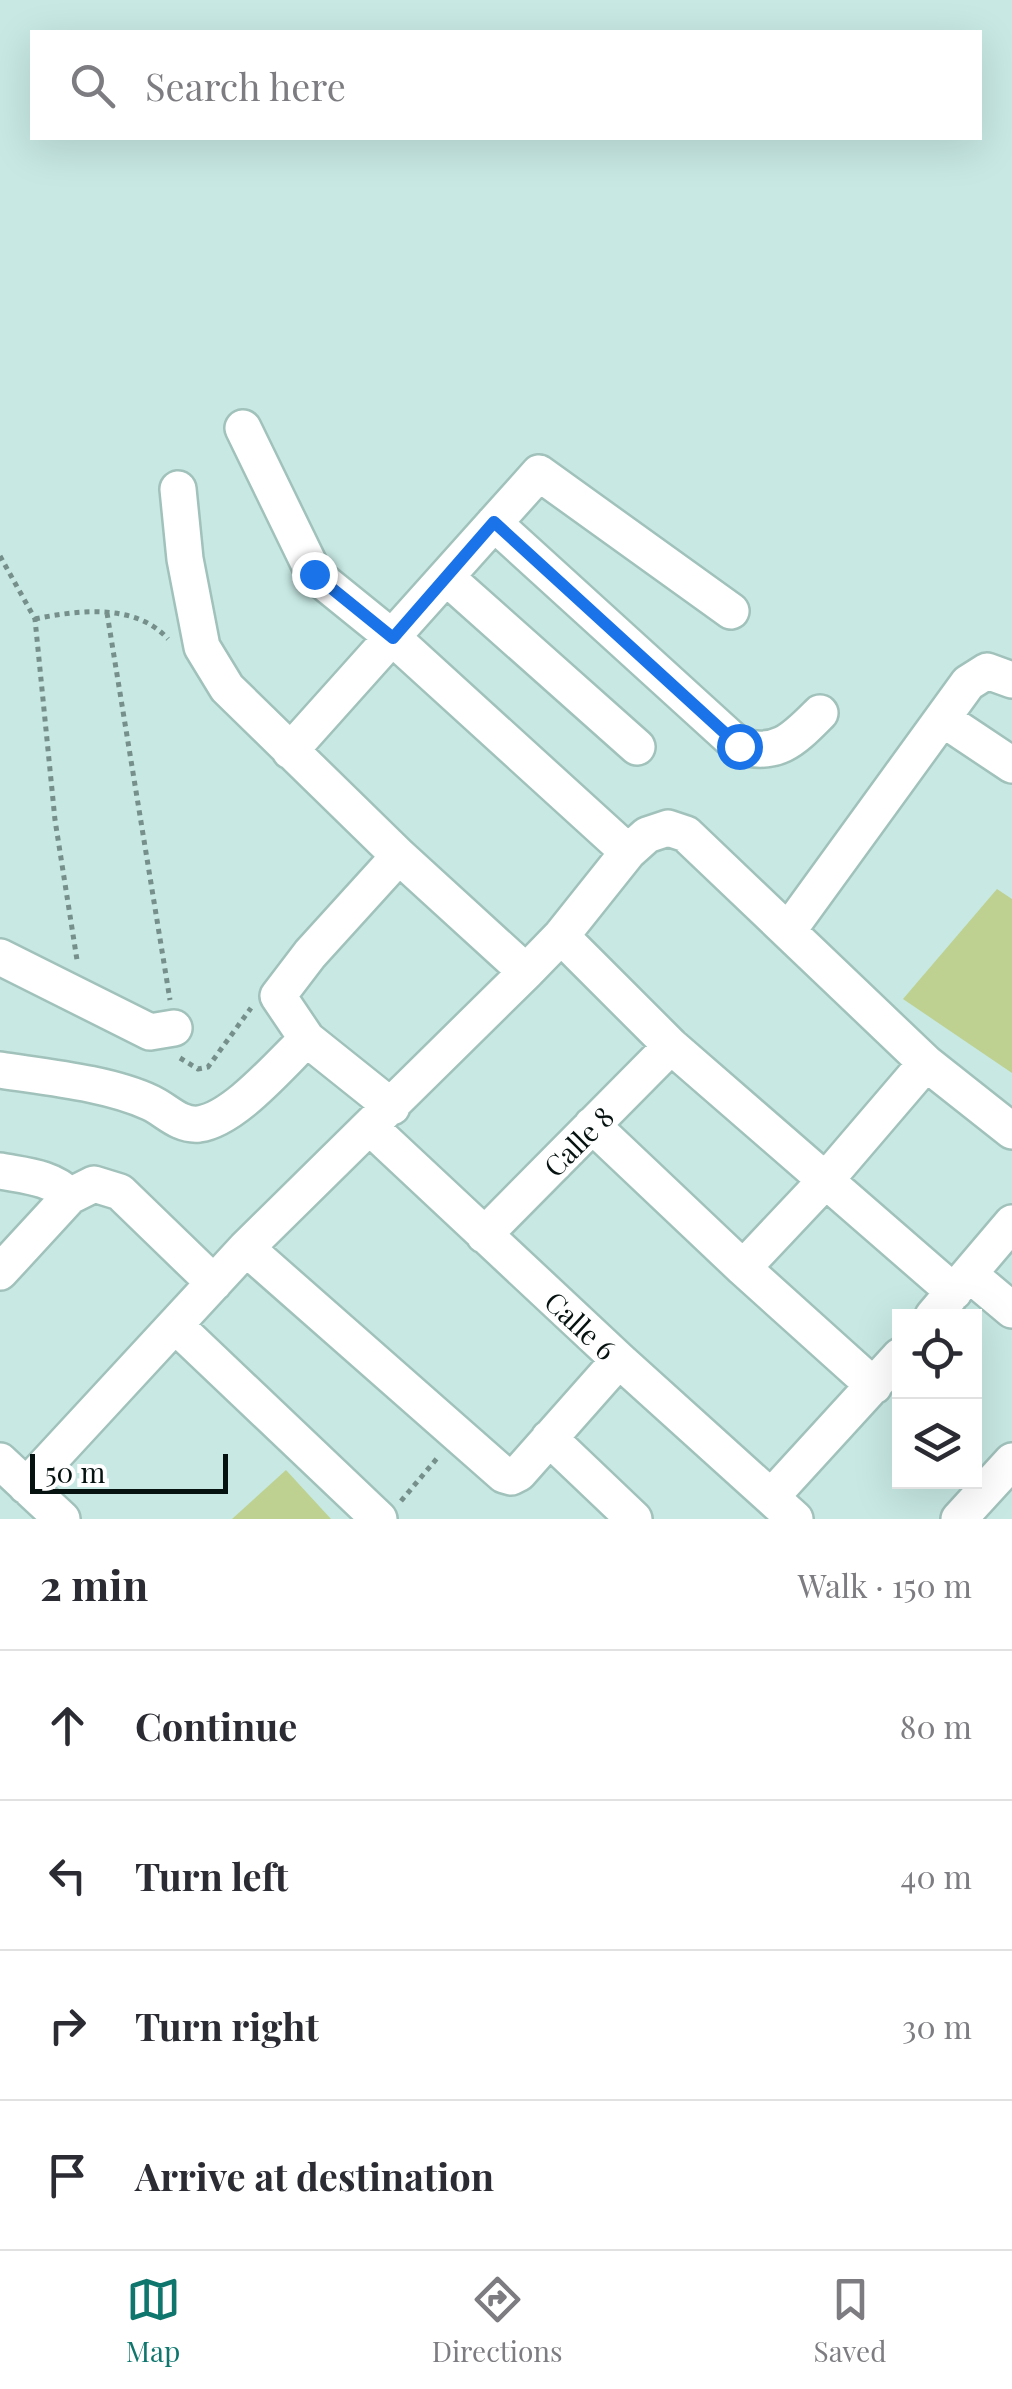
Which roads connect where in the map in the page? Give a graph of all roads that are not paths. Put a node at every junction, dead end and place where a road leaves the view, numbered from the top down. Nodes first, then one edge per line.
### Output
1 (243, 428) dead end
2 (178, 489) dead end
3 (494, 522) junction
4 (446, 577) junction
5 (731, 611) dead end
6 (393, 638) junction
7 (1012, 680) edge
8 (820, 713) dead end
9 (944, 720) junction
10 (636, 747) dead end
11 (290, 752) junction
12 (1012, 765) edge
13 (628, 852) junction
14 (399, 856) junction
15 (788, 931) junction
16 (560, 936) junction
17 (0, 957) edge
18 (526, 972) junction
19 (174, 1028) road end
20 (307, 1038) junction
21 (672, 1046) junction
22 (926, 1063) junction
23 (0, 1070) edge
24 (381, 1118) junction
25 (592, 1126) junction
26 (1012, 1131) edge
27 (0, 1171) edge
28 (825, 1181) junction
29 (70, 1196) junction
30 (1012, 1223) edge
31 (484, 1236) junction
32 (246, 1248) junction
33 (743, 1268) junction
34 (0, 1272) edge
35 (214, 1283) junction
36 (952, 1294) edge
37 (1012, 1310) edge
38 (176, 1326) junction
39 (619, 1360) junction
40 (892, 1365) edge
41 (874, 1386) junction
42 (549, 1438) junction
43 (1012, 1461) edge
44 (9, 1472) edge
45 (783, 1508) edge
46 (389, 1512) edge
47 (977, 1513) edge
48 (62, 1519) edge
49 (634, 1519) edge

1 - 6 street
2 - 11 street
3 - 4 street
3 - 5 street
3 - 8 street
4 - 6 street
4 - 10 street
6 - 11 street
6 - 13 street
7 - 9 street
9 - 12 street
9 - 15 street
11 - 14 street
13 - 15 street
13 - 16 street
14 - 18 street
14 - 20 street, Calle 6
15 - 22 street
16 - 18 street
16 - 21 street
17 - 19 street
18 - 24 street
20 - 23 street
20 - 24 street, Calle 6
21 - 25 street, Calle 8
21 - 28 street
22 - 26 street
22 - 28 street
24 - 31 street, Calle 6
24 - 32 street
25 - 31 street, Calle 8
25 - 33 street
27 - 29 street
28 - 33 street
28 - 36 street
29 - 34 street
29 - 35 street
30 - 36 street
31 - 39 street, Calle 6
32 - 35 street
32 - 42 street
33 - 41 street
35 - 38 street
36 - 37 street
38 - 44 street
38 - 46 street
39 - 42 street
39 - 45 street, Calle 6
40 - 41 street
41 - 45 street
42 - 49 street
43 - 47 street
44 - 48 street

